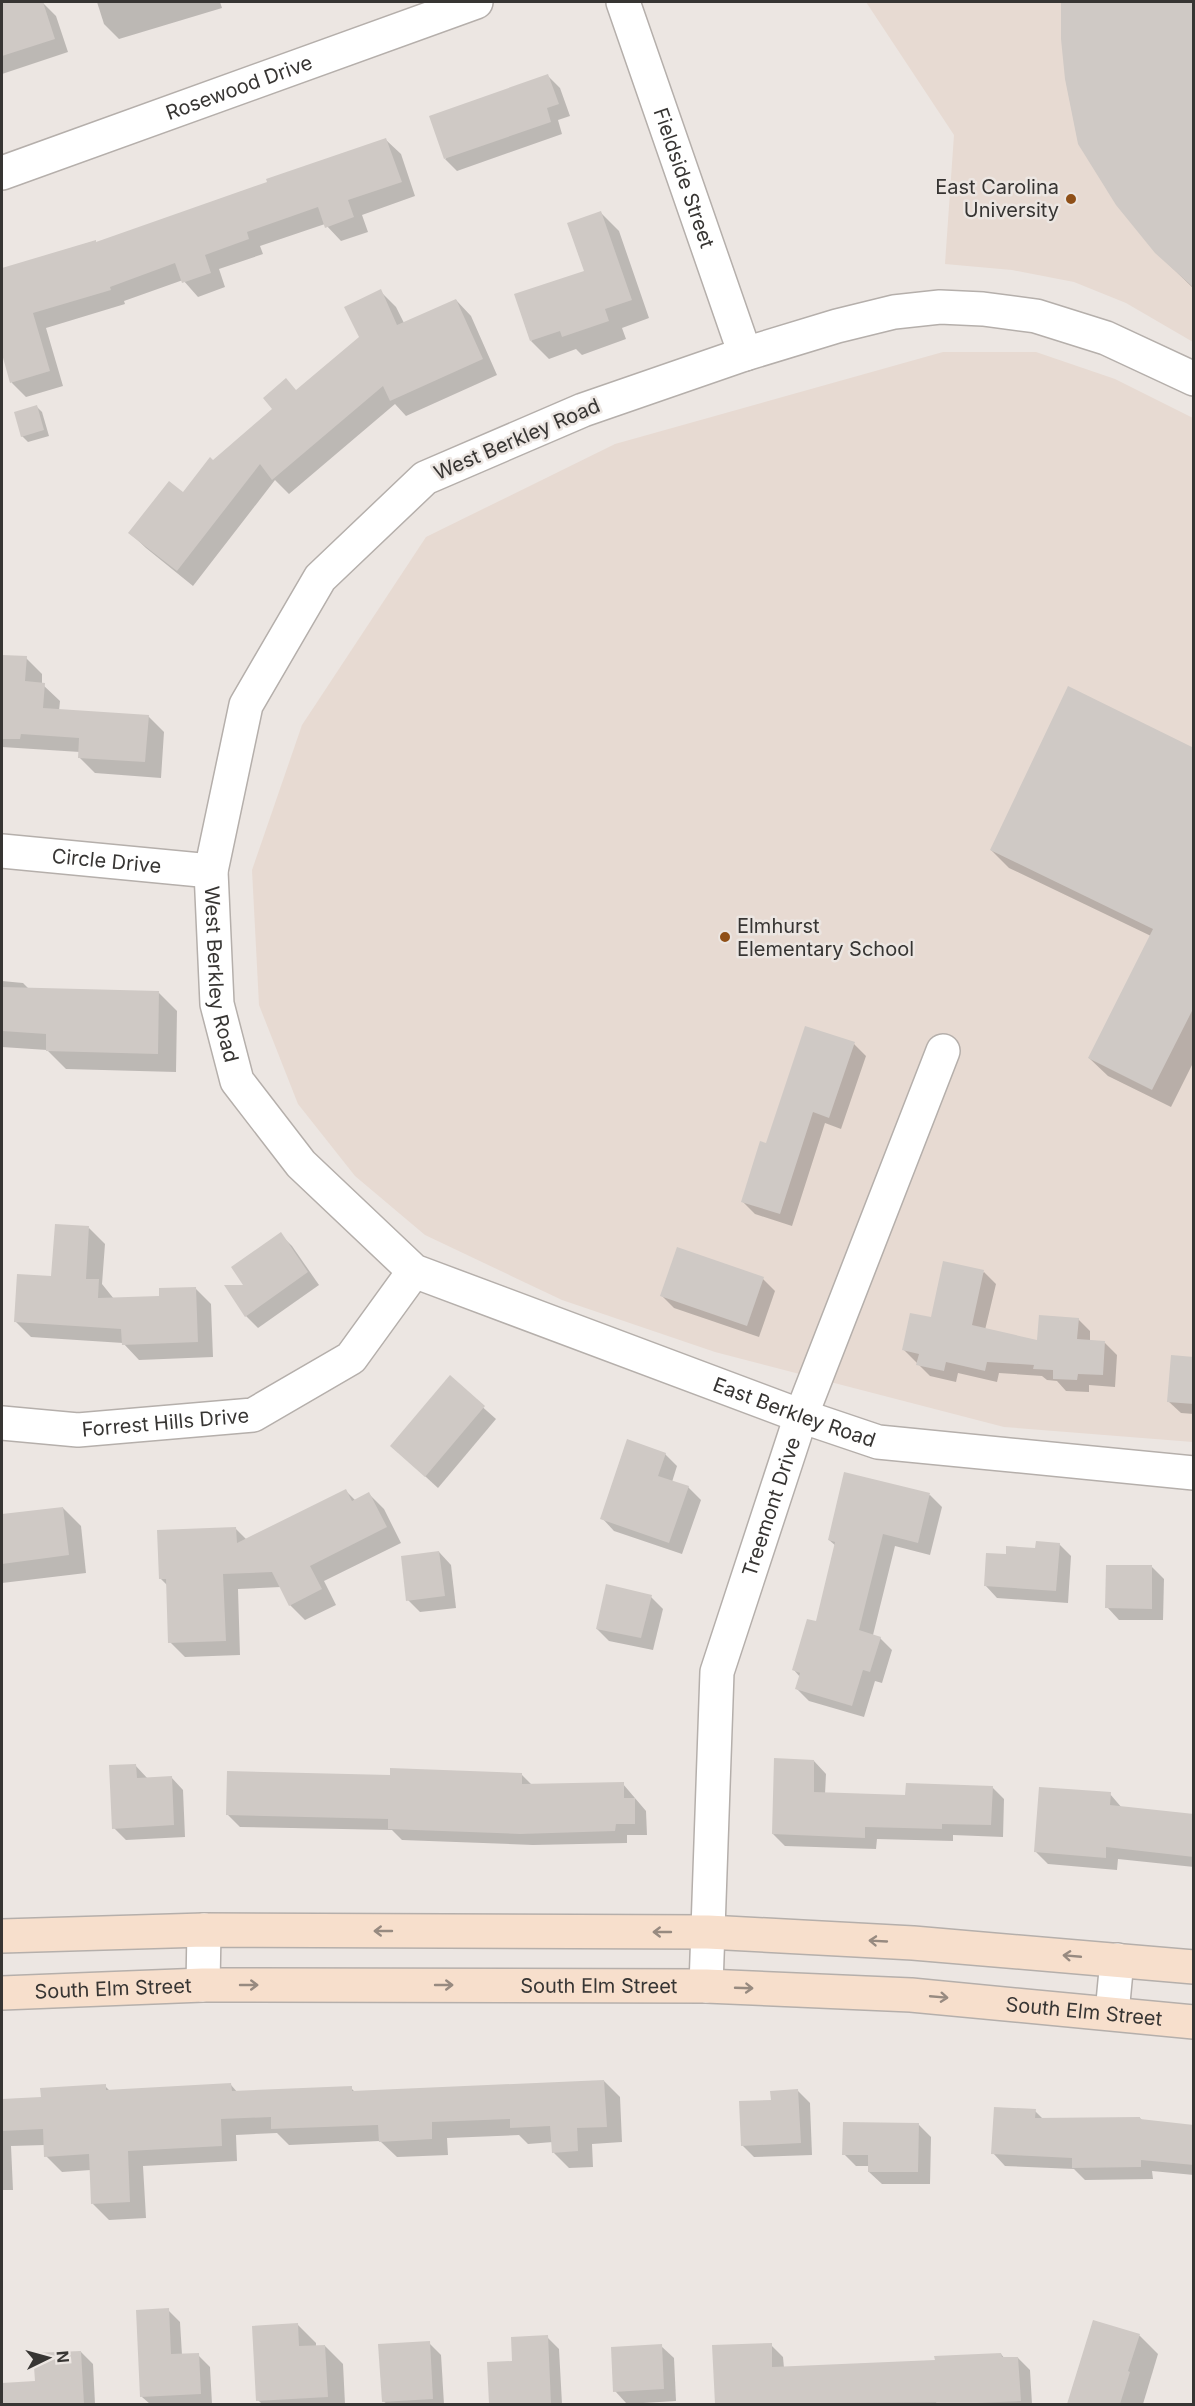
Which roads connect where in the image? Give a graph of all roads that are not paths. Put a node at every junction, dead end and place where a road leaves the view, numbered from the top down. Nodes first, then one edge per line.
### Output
1 (476, 2) edge
2 (623, 2) edge
3 (2, 173) edge
4 (745, 354) junction
5 (1194, 379) edge
6 (2, 851) edge
7 (211, 871) junction
8 (943, 1051) dead end
9 (414, 1271) junction
10 (801, 1416) junction
11 (2, 1422) edge
12 (1194, 1473) edge
13 (204, 1930) junction
14 (708, 1932) junction
15 (2, 1936) edge
16 (1117, 1960) junction
17 (1194, 1967) edge
18 (202, 1984) junction
19 (706, 1986) junction
20 (2, 1993) edge
21 (1112, 2013) junction
22 (1194, 2022) edge

1 - 3 street, Rosewood Drive
2 - 4 street, Fieldside Street
4 - 5 street, West Berkley Road
4 - 7 street, West Berkley Road
6 - 7 street, Circle Drive
7 - 9 street, West Berkley Road
8 - 10 street, Treemont Drive
9 - 10 street, East Berkley Road
9 - 11 street, Forrest Hills Drive
10 - 12 street, East Berkley Road
10 - 14 street, Treemont Drive
14 -> 13 street
13 - 15 street
13 - 18 street
16 -> 14 street
14 - 19 street, Treemont Drive
16 - 17 street
16 - 21 street
18 -> 19 street, South Elm Street
18 - 20 street, South Elm Street
19 -> 21 street, South Elm Street
21 - 22 street, South Elm Street

